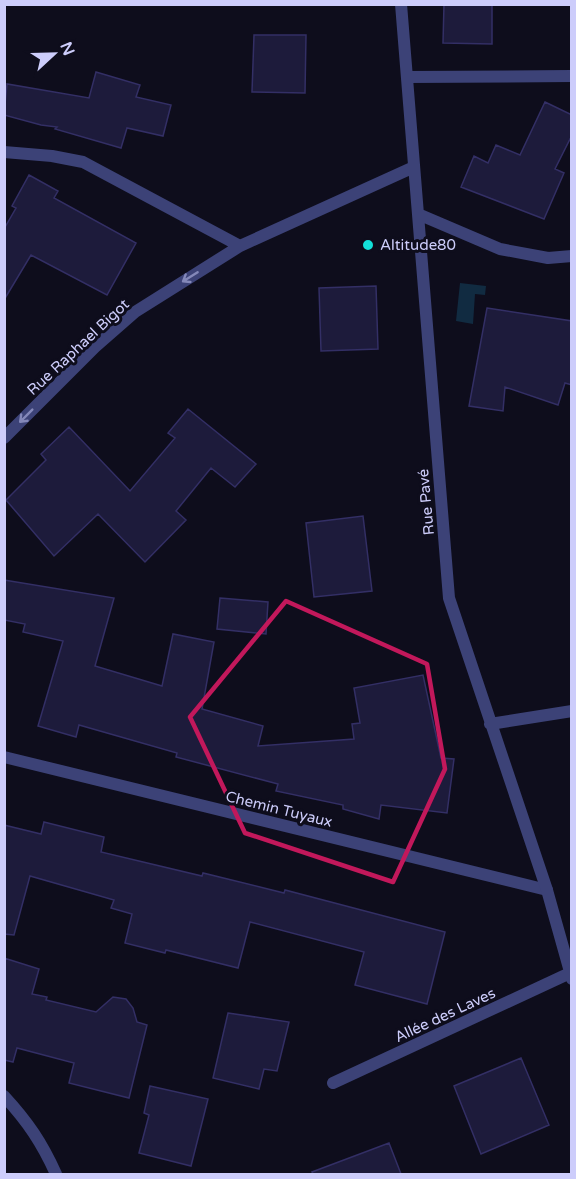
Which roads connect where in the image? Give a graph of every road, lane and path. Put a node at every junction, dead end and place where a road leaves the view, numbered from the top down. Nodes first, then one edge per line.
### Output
1 (401, 4) edge
2 (572, 76) edge
3 (407, 77) junction
4 (4, 152) edge
5 (414, 167) junction
6 (418, 214) junction
7 (240, 246) junction
8 (572, 256) edge
9 (4, 438) edge
10 (572, 711) edge
11 (490, 724) junction
12 (4, 756) edge
13 (547, 890) junction
14 (571, 976) edge
15 (333, 1083) dead end
16 (4, 1096) edge
17 (56, 1174) edge

1 - 3 street, Rue Pavé
2 - 3 street
3 - 5 street, Rue Pavé
4 - 7 street
5 - 6 street, Rue Pavé
5 - 7 street, Rue Raphael Bigot
6 - 8 street
6 - 11 street, Rue Pavé
7 -> 9 street, Rue Raphael Bigot
10 - 11 street
11 - 13 street, Rue Pavé
12 - 13 street, Chemin Tuyaux
13 - 14 street, Rue Pavé
14 - 15 street, Allée des Laves
16 - 17 street

